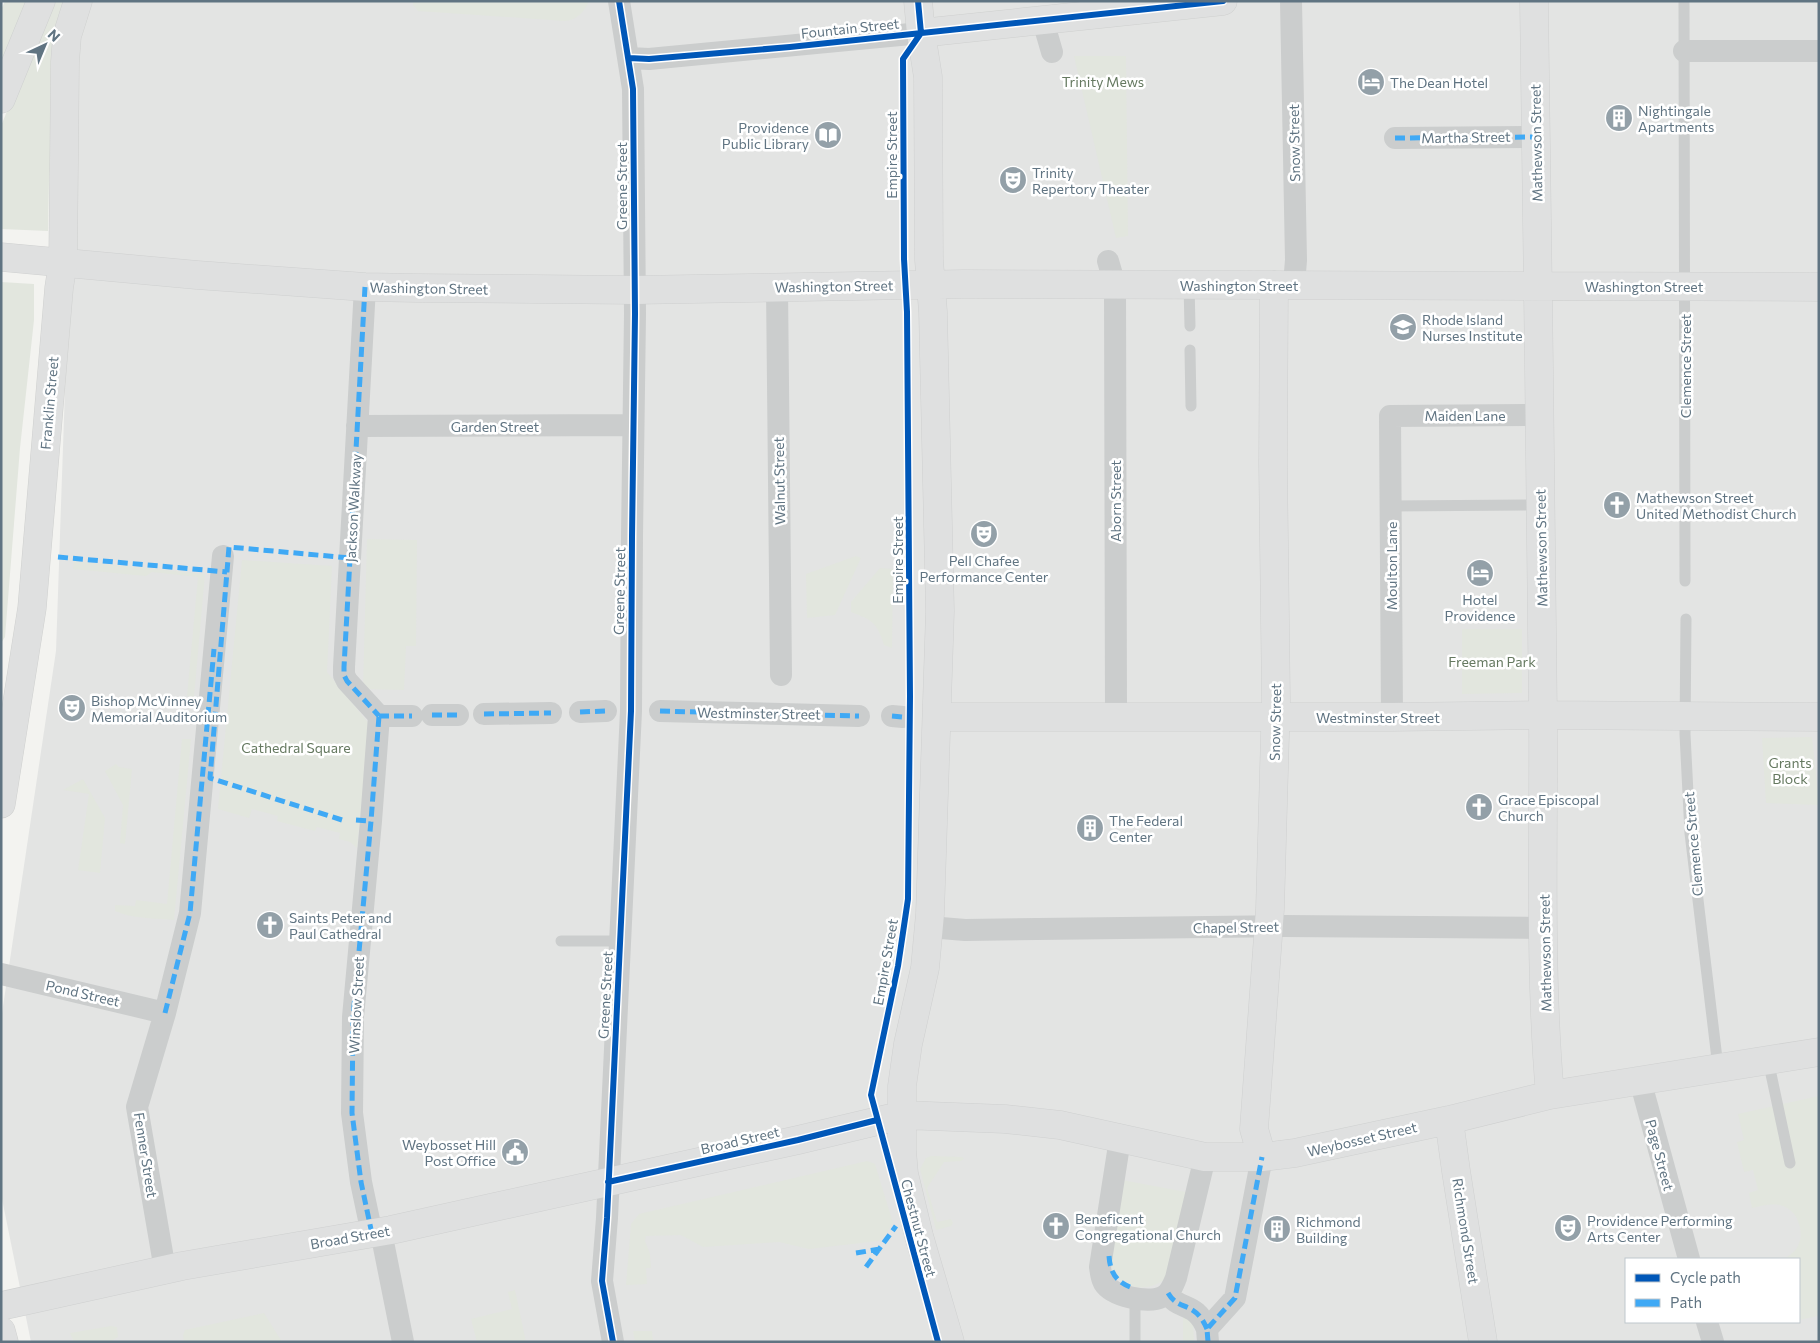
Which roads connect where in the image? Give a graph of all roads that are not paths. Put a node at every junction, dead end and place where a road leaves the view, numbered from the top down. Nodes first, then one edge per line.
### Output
1 (41, 1) edge
2 (78, 1) edge
3 (619, 1) edge
4 (918, 1) edge
5 (1223, 1) edge
6 (1291, 1) edge
7 (1534, 1) edge
8 (1684, 1) edge
9 (1043, 20) junction
10 (921, 33) junction
11 (1819, 51) edge
12 (1052, 52) dead end
13 (1684, 52) junction
14 (629, 58) junction
15 (1, 99) edge
16 (1536, 136) junction
17 (1395, 138) dead end
18 (8, 257) edge
19 (62, 262) junction
20 (1112, 273) junction
21 (932, 285) junction
22 (1189, 285) junction
23 (1284, 285) junction
24 (1538, 286) junction
25 (365, 287) junction
26 (1685, 287) junction
27 (1819, 287) edge
28 (777, 288) junction
29 (635, 290) junction
30 (1190, 326) dead end
31 (1190, 350) dead end
32 (1191, 406) dead end
33 (1539, 415) junction
34 (1390, 416) joint
35 (633, 425) junction
36 (357, 426) junction
37 (1540, 505) junction
38 (1390, 506) junction
39 (223, 556) dead end
40 (1686, 581) dead end
41 (1686, 620) dead end
42 (781, 675) dead end
43 (10, 694) edge
44 (660, 711) dead end
45 (580, 712) dead end
46 (606, 712) dead end
47 (551, 713) dead end
48 (484, 714) dead end
49 (458, 715) dead end
50 (1543, 715) junction
51 (1686, 715) junction
52 (378, 716) junction
53 (859, 716) dead end
54 (1116, 716) junction
55 (1275, 716) junction
56 (1819, 716) edge
57 (937, 717) junction
58 (1392, 717) junction
59 (1, 804) edge
60 (929, 927) junction
61 (1268, 927) junction
62 (1544, 928) junction
63 (561, 941) dead end
64 (620, 941) junction
65 (1, 974) edge
66 (164, 1012) junction
67 (1819, 1052) edge
68 (1768, 1060) junction
69 (1718, 1067) junction
70 (1640, 1080) junction
71 (1550, 1095) junction
72 (903, 1115) junction
73 (1450, 1120) junction
74 (1120, 1139) junction
75 (1262, 1156) junction
76 (1205, 1157) junction
77 (1790, 1163) dead end
78 (608, 1182) junction
79 (377, 1233) junction
80 (1689, 1258) edge
81 (165, 1270) junction
82 (1168, 1293) junction
83 (1135, 1298) junction
84 (1, 1306) edge
85 (1707, 1323) edge
86 (1, 1331) edge
87 (1208, 1335) edge
88 (4, 1342) edge
89 (403, 1342) edge
90 (613, 1342) edge
91 (950, 1342) edge
92 (1135, 1342) edge
93 (1483, 1342) edge
94 (1713, 1342) edge

1 - 15 main road
2 - 19 main road, Franklin Street
3 - 14 street, Greene Street
4 - 10 main road
5 - 9 main road, Fountain Street
6 - 23 street, Snow Street
7 - 16 main road, Mathewson Street
8 - 13 lane, Clemence Street
9 - 10 main road, Fountain Street
9 - 12 street
10 - 14 street, Fountain Street
10 - 21 main road
11 - 13 street
13 - 26 lane, Clemence Street
14 - 29 street, Greene Street
16 - 17 street, Martha Street
16 - 24 main road, Mathewson Street
18 - 19 main road, Washington Street
19 - 25 main road, Washington Street
19 - 43 main road, Franklin Street
20 - 21 main road, Washington Street
20 - 22 main road, Washington Street
20 - 54 street, Aborn Street
21 - 28 main road, Washington Street
21 - 57 main road
22 - 23 main road, Washington Street
22 - 30 lane
23 - 24 main road, Washington Street
23 - 55 main road, Snow Street
24 - 26 main road, Washington Street
24 - 33 main road, Mathewson Street
25 - 29 main road, Washington Street
25 - 36 street, Jackson Walkway
26 - 27 main road, Washington Street
26 - 40 lane, Clemence Street
28 - 29 main road, Washington Street
28 - 42 street, Walnut Street
29 - 35 street, Greene Street
31 - 32 lane
33 - 34 street, Maiden Lane
33 - 37 main road, Mathewson Street
34 - 38 street, Moulton Lane
35 - 36 street, Garden Street
35 - 64 street, Greene Street
36 - 52 street, Jackson Walkway
37 - 38 lane
37 - 50 main road, Mathewson Street
38 - 58 street, Moulton Lane
39 - 66 street
41 - 51 lane, Clemence Street
43 - 59 main road, Franklin Street
44 - 53 street, Westminster Street
45 - 46 street
47 - 48 street
49 - 52 street
50 - 51 main road, Westminster Street
50 - 58 main road, Westminster Street
50 - 62 main road, Mathewson Street
51 - 56 main road, Westminster Street
51 - 69 lane, Clemence Street
52 - 79 street, Winslow Street
54 - 55 main road, Westminster Street
54 - 57 main road, Westminster Street
55 - 58 main road, Westminster Street
55 - 61 main road, Snow Street
57 - 60 main road
60 - 61 street, Chapel Street
60 - 72 main road
61 - 62 street, Chapel Street
61 - 75 main road, Snow Street
62 - 71 main road, Mathewson Street
63 - 64 lane
64 - 78 street, Greene Street
65 - 66 street, Pond Street
66 - 81 street, Fenner Street
67 - 68 main road, Weybosset Street
68 - 69 main road, Weybosset Street
68 - 77 lane
69 - 70 main road, Weybosset Street
70 - 71 main road, Weybosset Street
70 - 80 street, Page Street
71 - 73 main road, Weybosset Street
72 - 74 main road, Weybosset Street
72 - 78 main road, Broad Street
72 - 91 main road, Chestnut Street
73 - 75 main road, Weybosset Street
73 - 93 main road, Richmond Street
74 - 76 main road, Weybosset Street
74 - 83 street
75 - 76 main road, Weybosset Street
75 - 87 street
76 - 82 street
78 - 79 main road, Broad Street
78 - 90 street, Greene Street
79 - 81 main road, Broad Street
79 - 89 street, Winslow Street
81 - 84 main road, Broad Street
82 - 83 street
82 - 87 street
83 - 92 lane
85 - 94 street
86 - 88 main road

